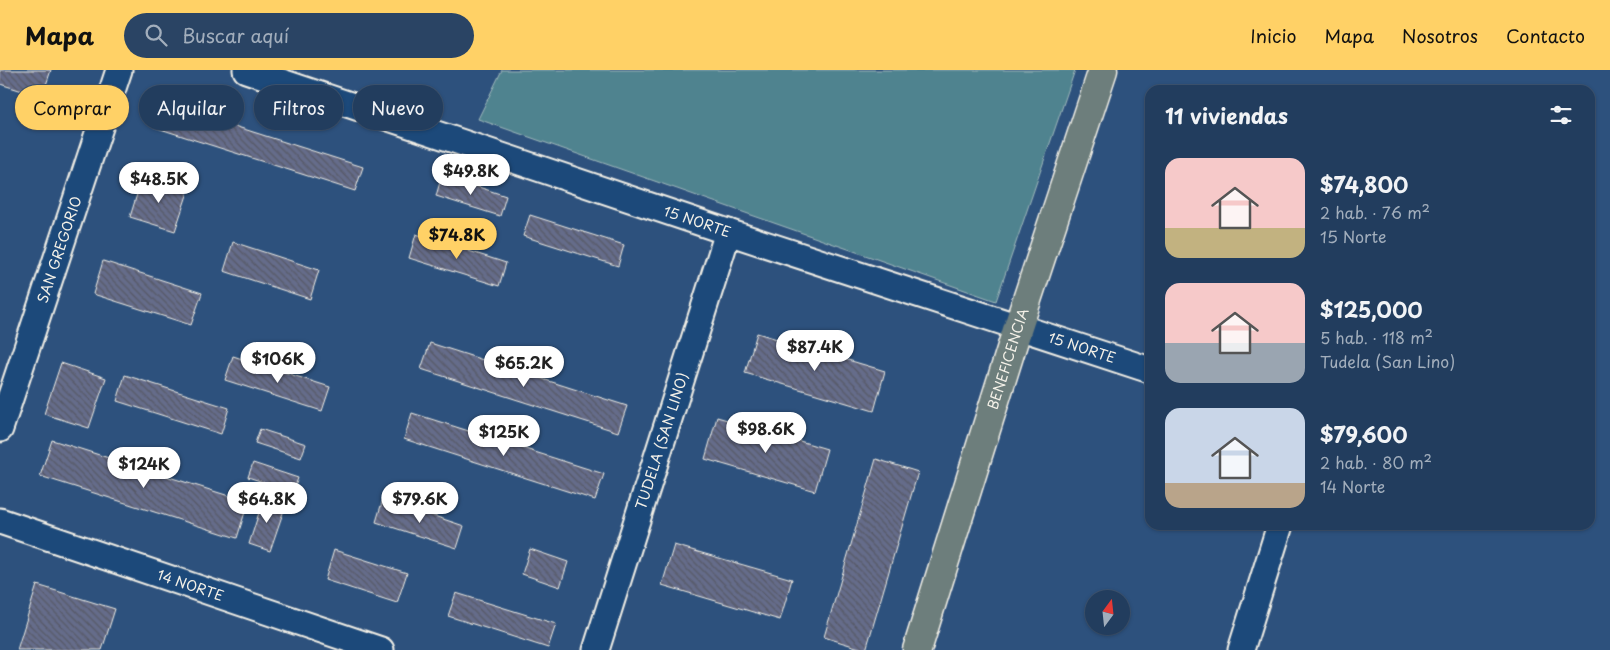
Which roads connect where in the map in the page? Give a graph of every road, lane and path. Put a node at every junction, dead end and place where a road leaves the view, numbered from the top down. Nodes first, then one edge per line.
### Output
1 (119, 70) edge
2 (246, 70) edge
3 (1103, 70) edge
4 (728, 232) junction
5 (1018, 327) junction
6 (1145, 368) edge
7 (0, 429) edge
8 (0, 521) edge
9 (1278, 530) edge
10 (381, 650) edge
11 (596, 650) edge
12 (916, 650) edge
13 (1241, 650) edge

1 - 7 street, SAN GREGORIO
2 - 4 street, 15 NORTE
3 - 5 main road, BENEFICENCIA
4 - 5 street, 15 NORTE
4 - 11 street, TUDELA (SAN LINO)
5 - 6 street, 15 NORTE
5 - 12 main road, BENEFICENCIA
8 - 10 street, 14 NORTE
9 - 13 street

